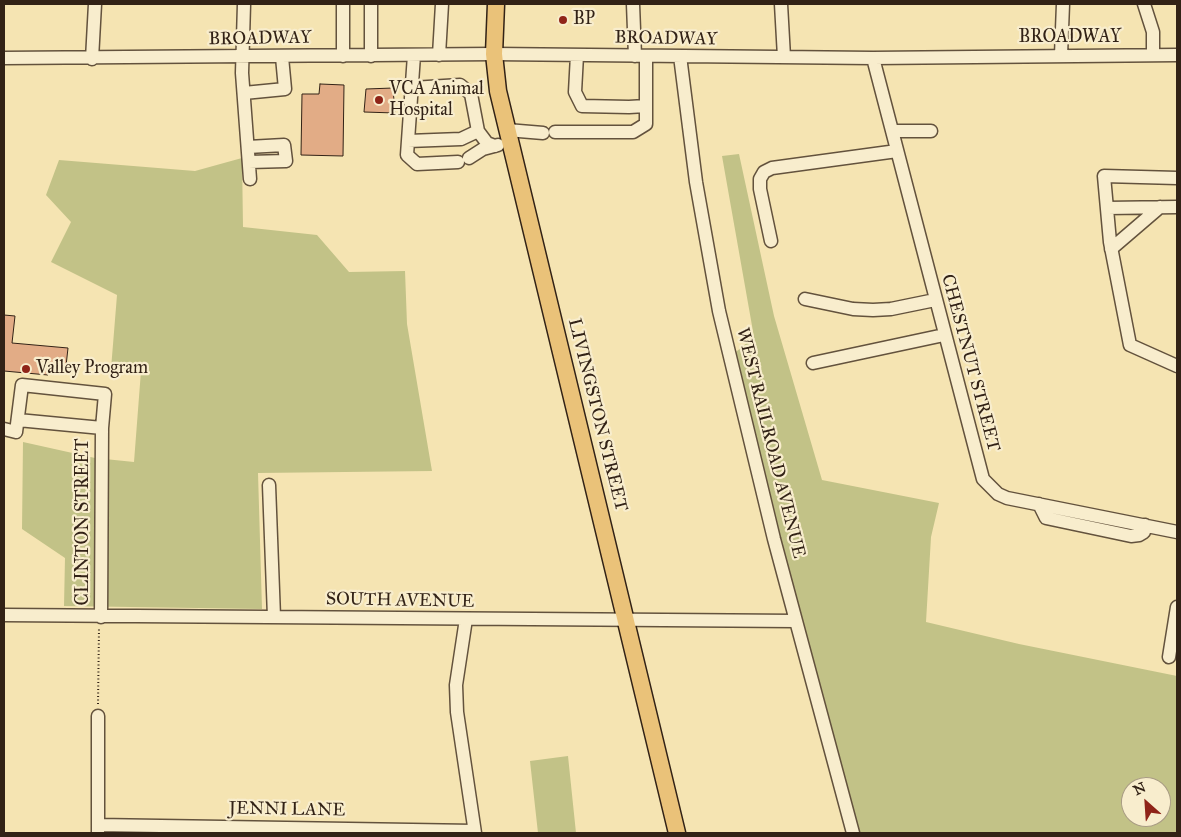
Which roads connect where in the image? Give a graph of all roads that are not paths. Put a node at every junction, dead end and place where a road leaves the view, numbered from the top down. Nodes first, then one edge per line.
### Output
1 (95, 4) edge
2 (244, 4) edge
3 (343, 4) edge
4 (371, 4) edge
5 (442, 4) edge
6 (496, 4) edge
7 (633, 4) edge
8 (781, 4) edge
9 (1063, 4) edge
10 (1144, 4) edge
11 (494, 54) junction
12 (414, 55) junction
13 (439, 55) junction
14 (577, 55) junction
15 (1061, 55) junction
16 (1153, 55) junction
17 (1177, 55) edge
18 (343, 56) junction
19 (370, 56) junction
20 (640, 56) junction
21 (680, 56) junction
22 (241, 57) junction
23 (282, 57) junction
24 (784, 57) junction
25 (4, 58) edge
26 (873, 58) junction
27 (92, 59) junction
28 (412, 88) junction
29 (244, 93) junction
30 (646, 106) junction
31 (892, 131) junction
32 (931, 131) dead end
33 (473, 134) junction
34 (408, 141) junction
35 (499, 142) junction
36 (248, 147) junction
37 (897, 152) junction
38 (249, 162) junction
39 (1177, 178) edge
40 (250, 179) dead end
41 (1177, 207) edge
42 (1107, 208) junction
43 (1160, 208) junction
44 (771, 240) dead end
45 (1111, 249) junction
46 (805, 299) dead end
47 (935, 300) junction
48 (944, 335) junction
49 (813, 363) dead end
50 (1177, 366) edge
51 (13, 427) edge
52 (102, 428) junction
53 (270, 486) dead end
54 (1177, 532) edge
55 (1177, 607) edge
56 (4, 615) edge
57 (274, 617) junction
58 (466, 619) junction
59 (626, 620) junction
60 (796, 621) junction
61 (100, 623) junction
62 (1169, 657) dead end
63 (98, 716) road end
64 (98, 829) edge
65 (474, 832) edge
66 (677, 833) edge
67 (853, 833) edge

1 - 27 street
2 - 22 street
3 - 18 street
4 - 19 street
5 - 13 street
6 - 11 main road, LIVINGSTON STREET
7 - 20 street
8 - 24 street
9 - 15 street
10 - 16 street
11 - 13 street, BROADWAY
11 - 14 street, BROADWAY
11 - 35 main road, LIVINGSTON STREET
12 - 13 street, BROADWAY
12 - 19 street, BROADWAY
12 - 28 street
14 - 20 street, BROADWAY
14 - 30 street
15 - 16 street, BROADWAY
15 - 26 street, BROADWAY
16 - 17 street, BROADWAY
18 - 19 street, BROADWAY
18 - 23 street, BROADWAY
20 - 21 street, BROADWAY
20 - 30 street
21 - 24 street, BROADWAY
21 - 60 street, WEST RAILROAD AVENUE
22 - 23 street, BROADWAY
22 - 27 street, BROADWAY
22 - 29 street
23 - 29 street
24 - 26 street, BROADWAY
25 - 27 street, BROADWAY
26 - 31 street, CHESTNUT STREET
28 - 33 street
28 - 34 street
29 - 36 street
30 - 35 street
31 - 32 street
31 - 37 street, CHESTNUT STREET
33 - 34 street
33 - 35 street
34 - 35 street
35 - 59 main road, LIVINGSTON STREET
36 - 38 street
36 - 38 street
37 - 44 street
37 - 47 street, CHESTNUT STREET
38 - 40 street
39 - 42 street
41 - 43 street
42 - 43 street
42 - 45 street
43 - 45 street
45 - 50 street
46 - 47 street
47 - 48 street, CHESTNUT STREET
48 - 49 street
48 - 54 street, CHESTNUT STREET
51 - 52 street
51 - 52 street, CLINTON STREET
52 - 61 street, CLINTON STREET
53 - 57 street
55 - 62 street
56 - 61 street, SOUTH AVENUE
57 - 58 street, SOUTH AVENUE
57 - 61 street, SOUTH AVENUE
58 - 59 street, SOUTH AVENUE
58 - 65 street
59 - 60 street, SOUTH AVENUE
59 - 66 main road, LIVINGSTON STREET
60 - 67 street, WEST RAILROAD AVENUE
63 - 64 street
64 - 65 street, JENNI LANE

